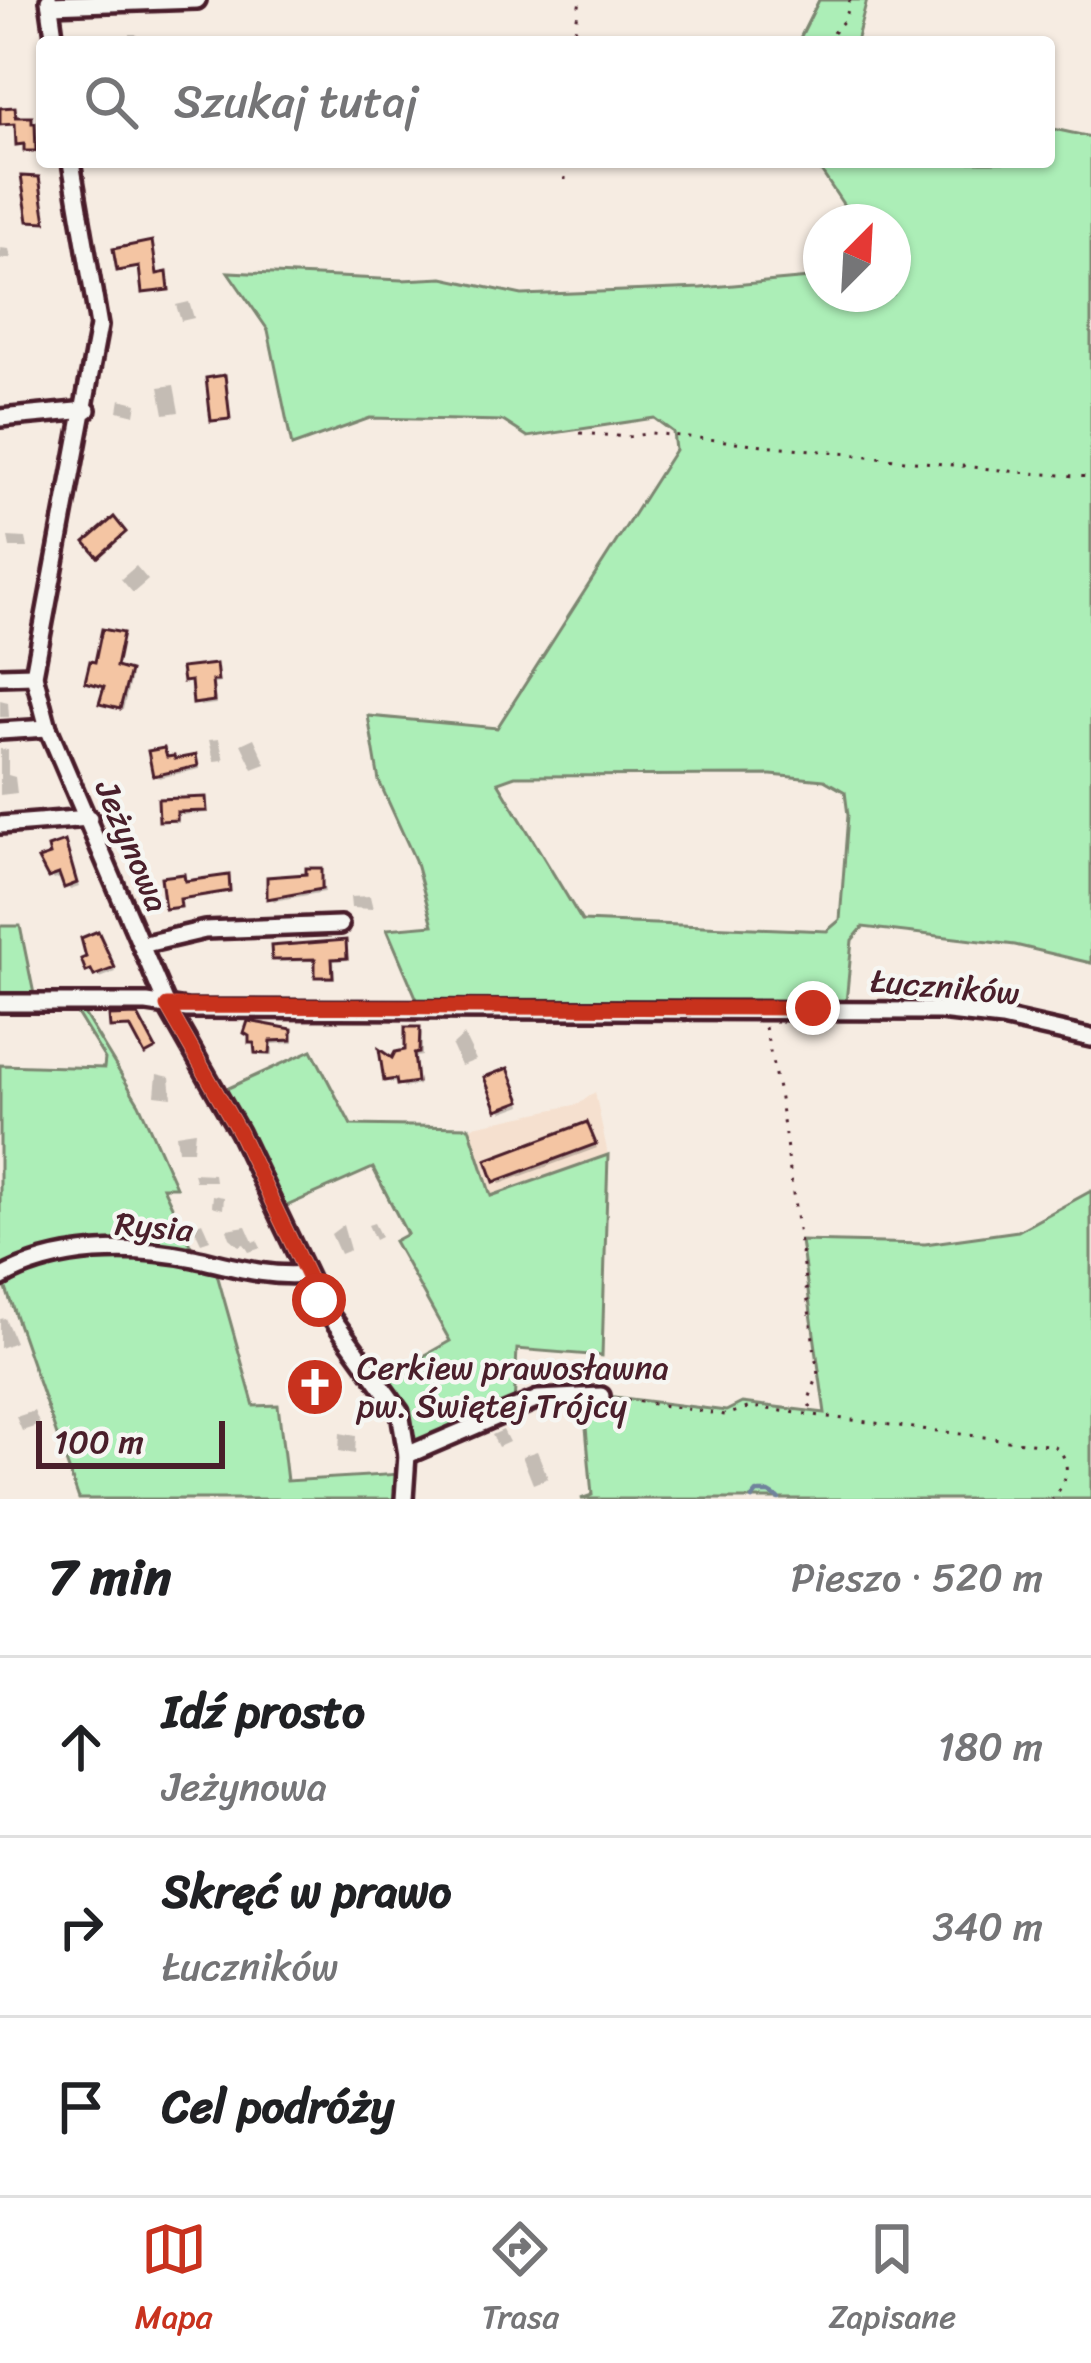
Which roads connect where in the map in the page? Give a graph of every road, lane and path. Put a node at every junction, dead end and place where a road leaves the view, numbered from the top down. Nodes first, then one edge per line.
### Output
1 (197, 0) edge
2 (580, 0) edge
3 (850, 0) edge
4 (50, 2) edge
5 (54, 36) edge
6 (574, 36) edge
7 (830, 36) edge
8 (72, 168) edge
9 (565, 168) edge
10 (565, 180) dead end
11 (86, 410) junction
12 (0, 418) edge
13 (580, 433) dead end
14 (1091, 476) edge
15 (34, 674) junction
16 (0, 676) edge
17 (48, 728) junction
18 (0, 731) edge
19 (89, 818) junction
20 (0, 825) edge
21 (340, 925) dead end
22 (141, 945) junction
23 (0, 1003) edge
24 (167, 1006) junction
25 (759, 1008) junction
26 (1091, 1039) edge
27 (306, 1274) junction
28 (0, 1278) edge
29 (601, 1396) joint
30 (817, 1415) junction
31 (407, 1455) junction
32 (404, 1499) edge
33 (1052, 1499) edge

1 - 4 street
2 - 6 path
3 - 7 path
4 - 5 street
8 - 11 street, Jeżynowa
9 - 10 path
11 - 12 street
11 - 15 street, Jeżynowa
13 - 14 path
15 - 16 street
15 - 17 street, Jeżynowa
17 - 18 street
17 - 19 street, Jeżynowa
19 - 20 street
19 - 22 street, Jeżynowa
21 - 22 street
22 - 24 street, Jeżynowa
23 - 24 street, Łuczników
24 - 25 street, Łuczników
24 - 27 street, Jeżynowa
25 - 26 street, Łuczników
25 - 30 path
27 - 28 street, Rysia
27 - 31 street, Jeżynowa
29 - 30 path
29 - 31 street
30 - 33 path
31 - 32 street, Jeżynowa

